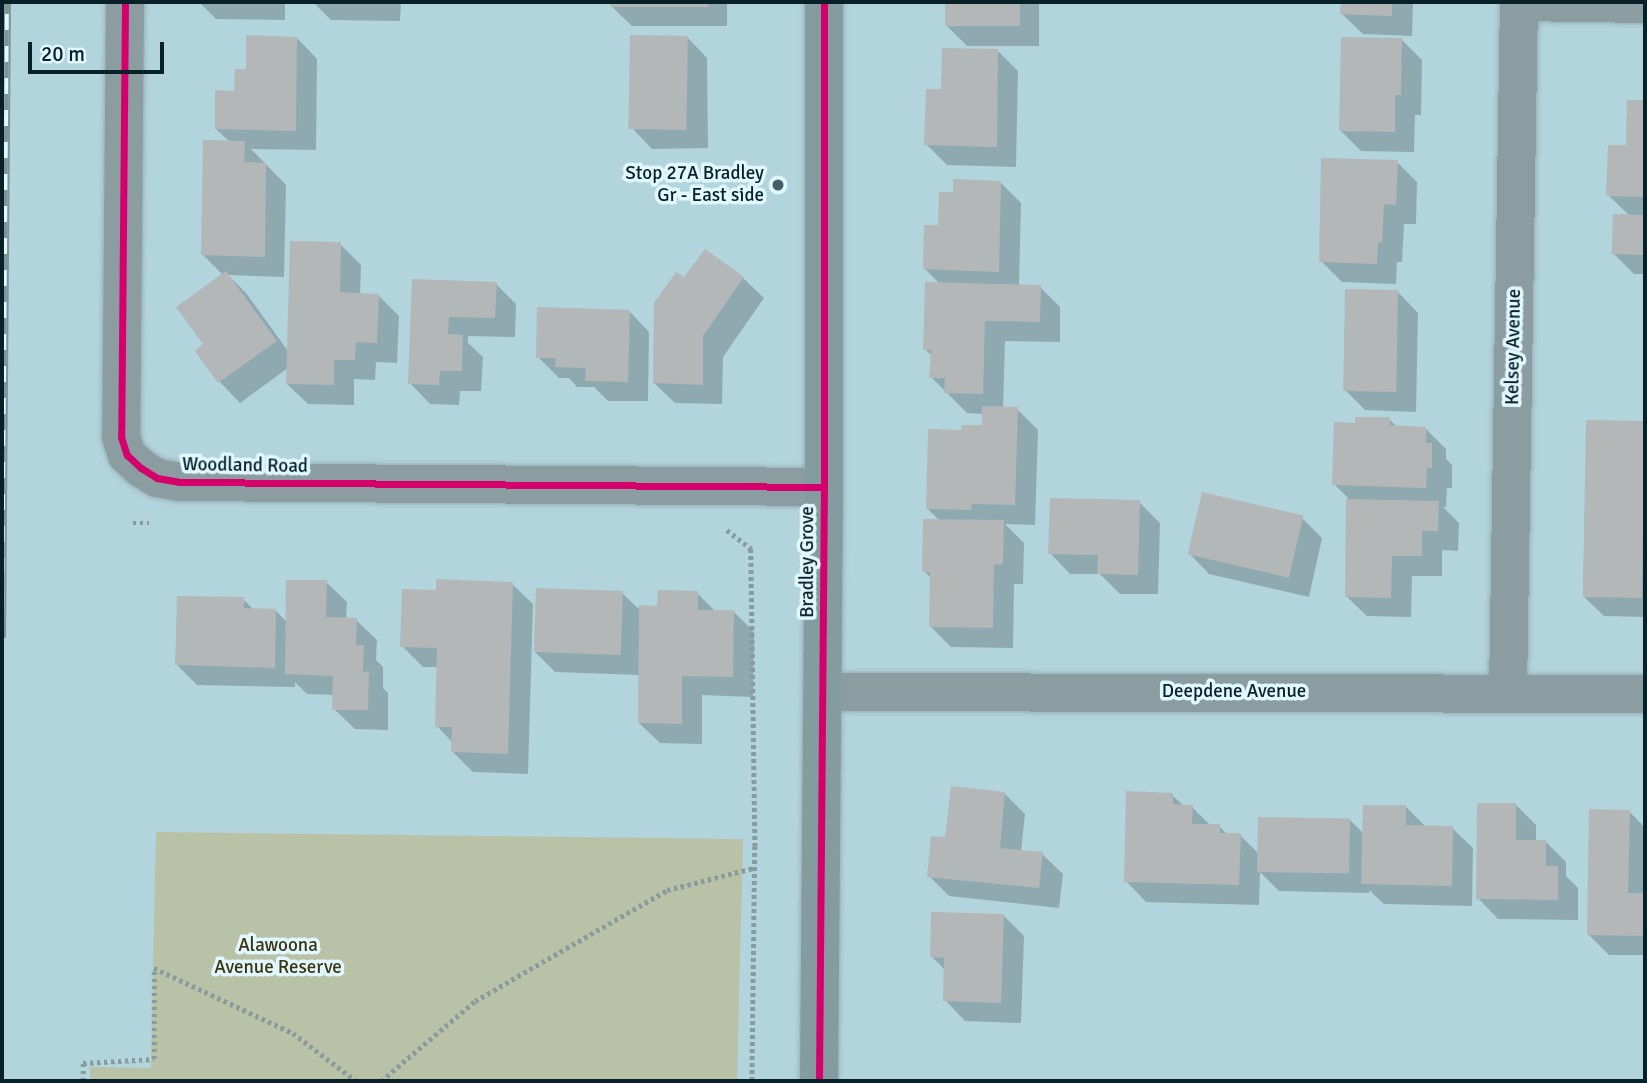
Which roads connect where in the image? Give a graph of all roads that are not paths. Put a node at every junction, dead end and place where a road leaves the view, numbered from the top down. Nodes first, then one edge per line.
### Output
1 (125, 2) edge
2 (824, 2) edge
3 (1519, 2) edge
4 (1645, 4) edge
5 (824, 486) junction
6 (823, 692) junction
7 (1508, 692) junction
8 (1645, 694) edge
9 (818, 1081) edge

1 - 5 street, Woodland Road
2 - 5 street, Bradley Grove
3 - 4 street
3 - 7 street, Kelsey Avenue
5 - 6 street, Bradley Grove
6 - 7 street, Deepdene Avenue
6 - 9 street, Bradley Grove
7 - 8 street, Deepdene Avenue

